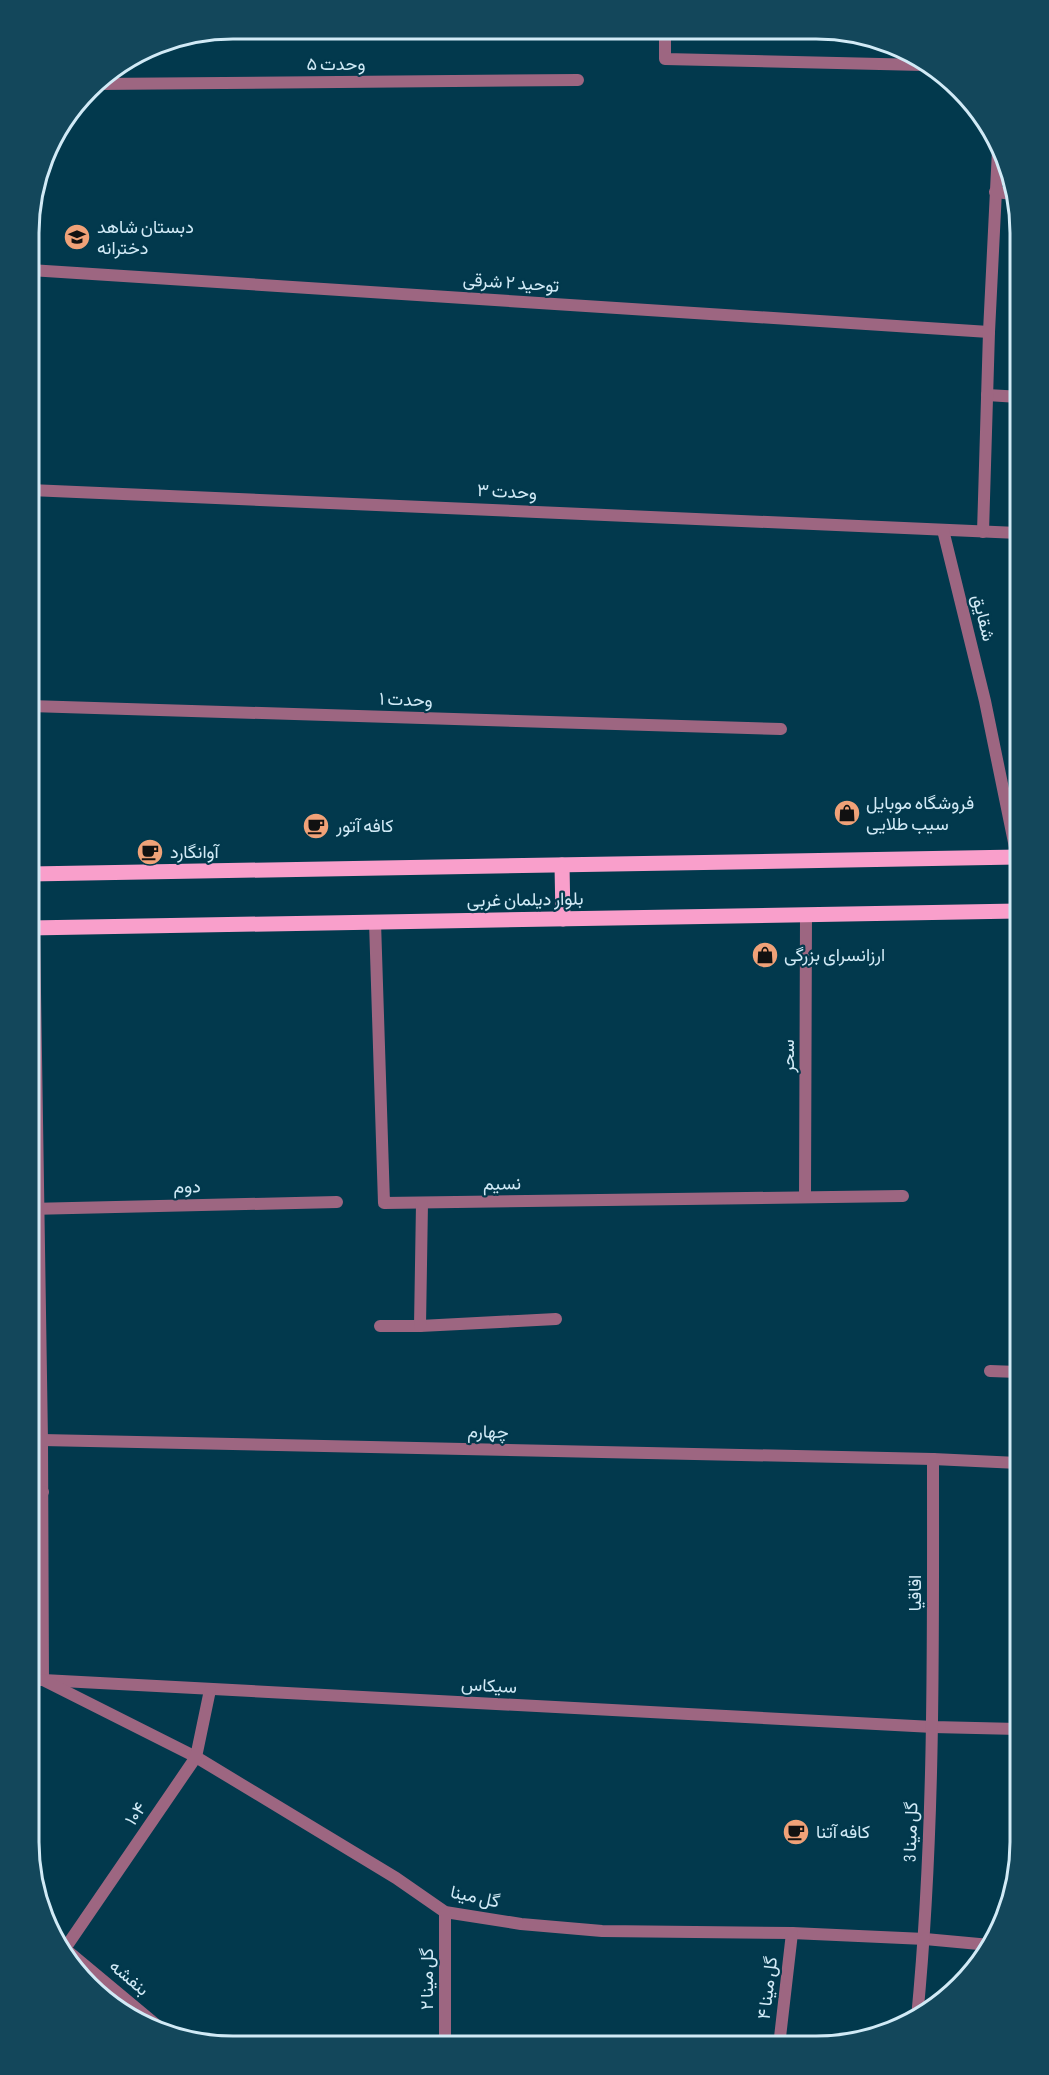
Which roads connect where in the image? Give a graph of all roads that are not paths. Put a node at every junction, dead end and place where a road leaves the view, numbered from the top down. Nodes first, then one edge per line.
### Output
1 (665, 39) edge
2 (912, 65) edge
3 (578, 80) dead end
4 (109, 84) edge
5 (997, 164) edge
6 (995, 192) junction
7 (1006, 193) edge
8 (39, 271) edge
9 (989, 332) junction
10 (987, 395) junction
11 (1010, 396) edge
12 (39, 490) edge
13 (942, 530) junction
14 (983, 532) junction
15 (1010, 533) edge
16 (39, 706) edge
17 (781, 729) dead end
18 (1010, 816) edge
19 (1010, 857) edge
20 (562, 865) junction
21 (39, 874) edge
22 (1010, 911) edge
23 (806, 915) junction
24 (563, 919) junction
25 (375, 922) junction
26 (39, 928) edge
27 (903, 1196) dead end
28 (806, 1197) junction
29 (337, 1202) dead end
30 (422, 1203) junction
31 (39, 1209) edge
32 (556, 1319) dead end
33 (380, 1326) dead end
34 (420, 1326) junction
35 (39, 1353) edge
36 (990, 1371) dead end
37 (1010, 1372) edge
38 (42, 1440) junction
39 (933, 1459) junction
40 (1010, 1463) edge
41 (39, 1492) edge
42 (43, 1492) junction
43 (39, 1680) edge
44 (43, 1680) junction
45 (210, 1690) junction
46 (933, 1727) junction
47 (1010, 1729) edge
48 (196, 1757) junction
49 (445, 1912) junction
50 (792, 1933) junction
51 (925, 1939) junction
52 (68, 1944) edge
53 (981, 1944) edge
54 (81, 1962) edge
55 (918, 2007) edge
56 (142, 2013) edge
57 (445, 2036) edge
58 (780, 2036) edge

1 - 2 street
3 - 4 street, وحدت ۵
5 - 6 street
6 - 7 street
6 - 9 street
8 - 9 street, توحید ۲ شرقی
9 - 10 street
10 - 11 street
10 - 14 street
12 - 13 street, وحدت ۳
13 - 14 street, وحدت ۳
13 - 18 street, شقایق
14 - 15 street, وحدت ۳
16 - 17 street, وحدت ۱
19 - 20 main road, بلوار دیلمان غربی
20 - 21 main road, بلوار دیلمان غربی
20 - 24 main road
22 - 23 main road, بلوار دیلمان غربی
23 - 24 main road, بلوار دیلمان غربی
23 - 28 street, سحر
24 - 25 main road, بلوار دیلمان غربی
25 - 26 main road, بلوار دیلمان غربی
25 - 30 street, نسیم
27 - 28 street, نسیم
28 - 30 street, نسیم
29 - 31 street, دوم
30 - 34 street
32 - 34 street
33 - 34 street
35 - 38 street
36 - 37 street
38 - 39 street, چهارم
38 - 42 street
39 - 40 street, چهارم
39 - 46 street, اقاقیا
41 - 42 street
42 - 44 street
43 - 44 street, سیکاس
44 - 45 street, سیکاس
44 - 48 street, گل مینا
45 - 46 street, سیکاس
45 - 48 street, ۱۰۴
46 - 47 street, سیکاس
46 - 51 street, گل مینا 3
48 - 49 street, گل مینا
48 - 52 street, ۱۰۴
49 - 50 street, گل مینا
49 - 57 street, گل مینا ۲
50 - 51 street, گل مینا
50 - 58 street, گل مینا ۴
51 - 53 street, گل مینا
51 - 55 street, گل مینا 3
54 - 56 street, بنفشه

